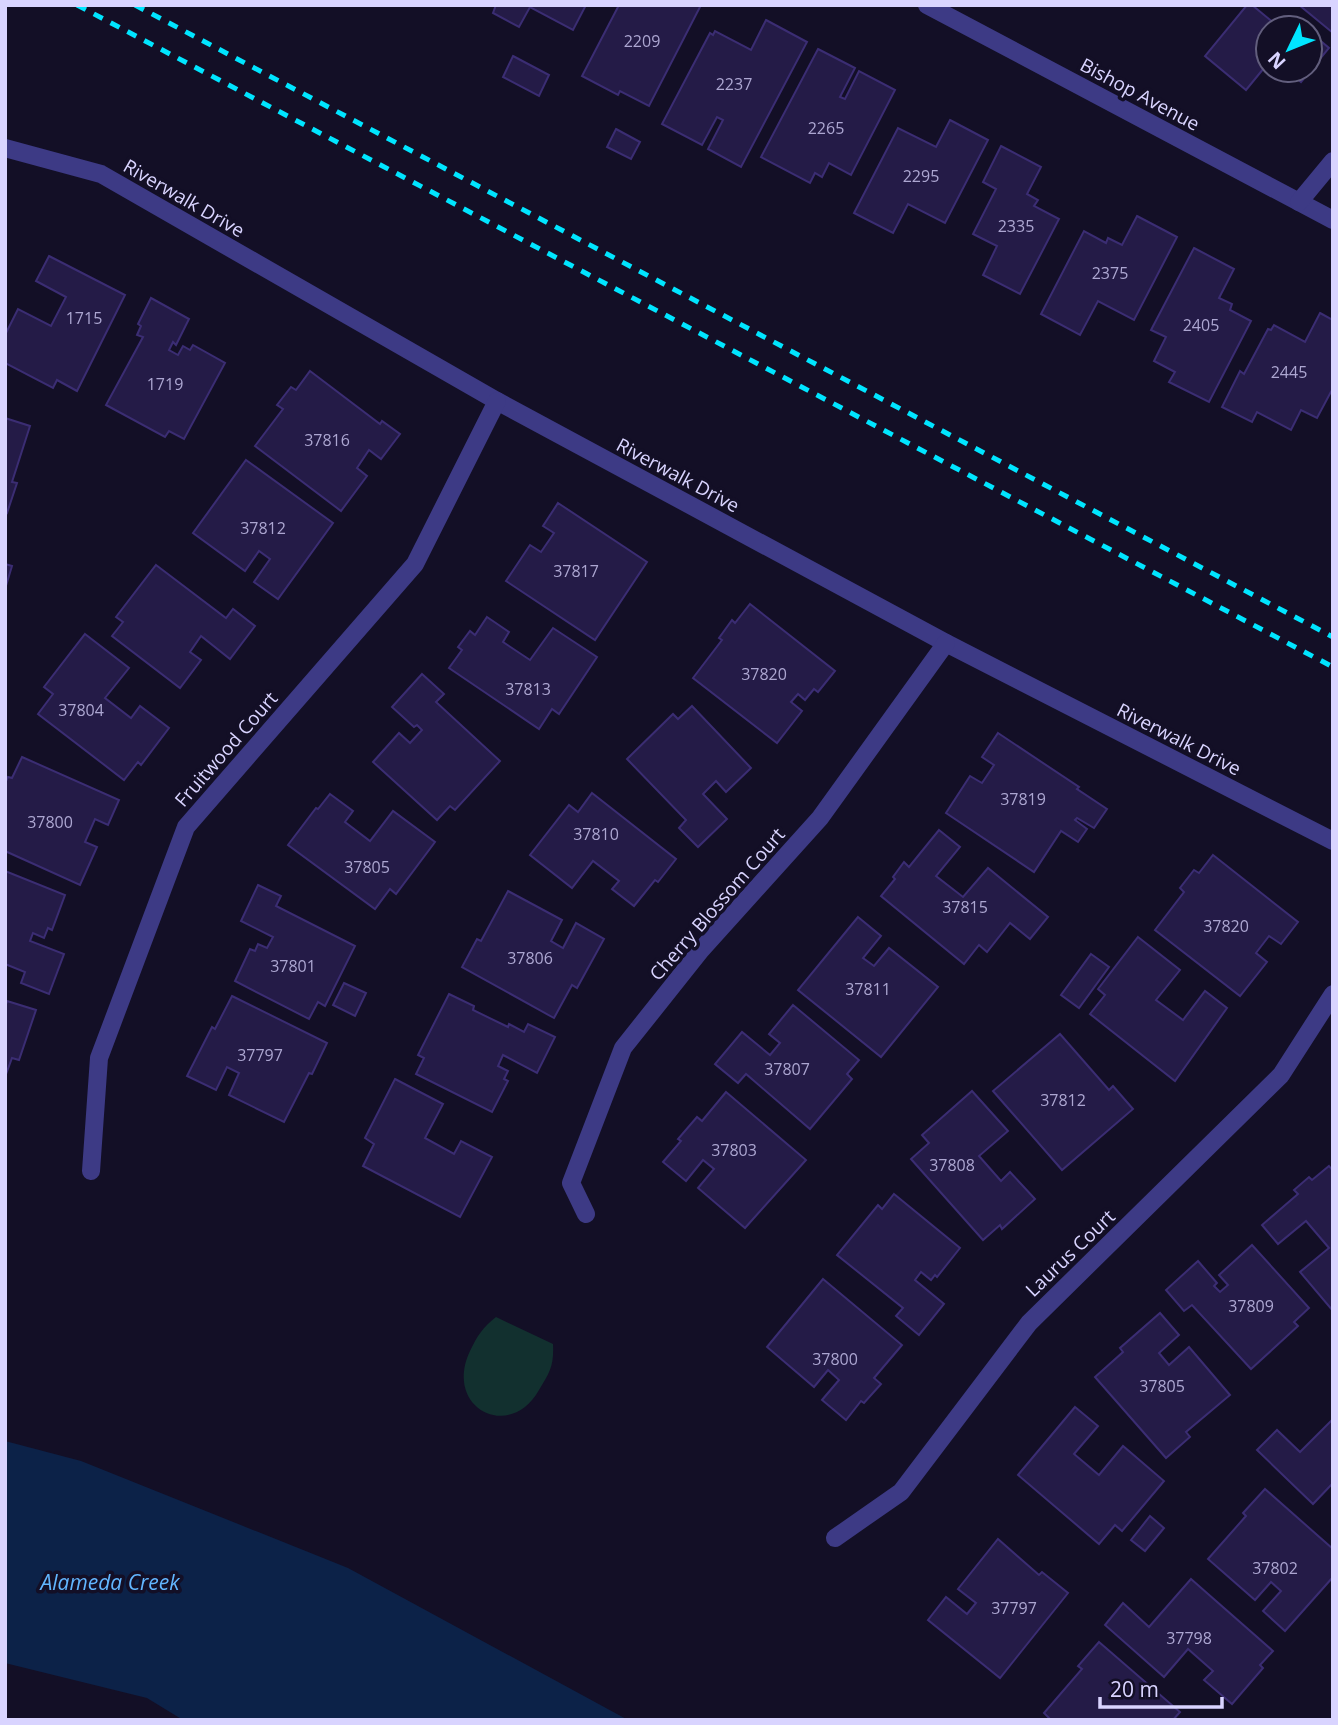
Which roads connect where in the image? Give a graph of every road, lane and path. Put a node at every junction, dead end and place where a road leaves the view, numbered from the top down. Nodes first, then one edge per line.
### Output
1 (927, 5) edge
2 (5, 148) edge
3 (1333, 161) edge
4 (1299, 202) junction
5 (1333, 220) edge
6 (497, 401) junction
7 (946, 643) junction
8 (1333, 841) edge
9 (1333, 994) edge
10 (90, 1171) dead end
11 (586, 1214) dead end
12 (835, 1538) dead end

1 - 4 street, Bishop Avenue
2 - 6 street, Riverwalk Drive
3 - 4 street
4 - 5 street, Bishop Avenue
6 - 7 street, Riverwalk Drive
6 - 10 street, Fruitwood Court
7 - 8 street, Riverwalk Drive
7 - 11 street, Cherry Blossom Court
9 - 12 street, Laurus Court

